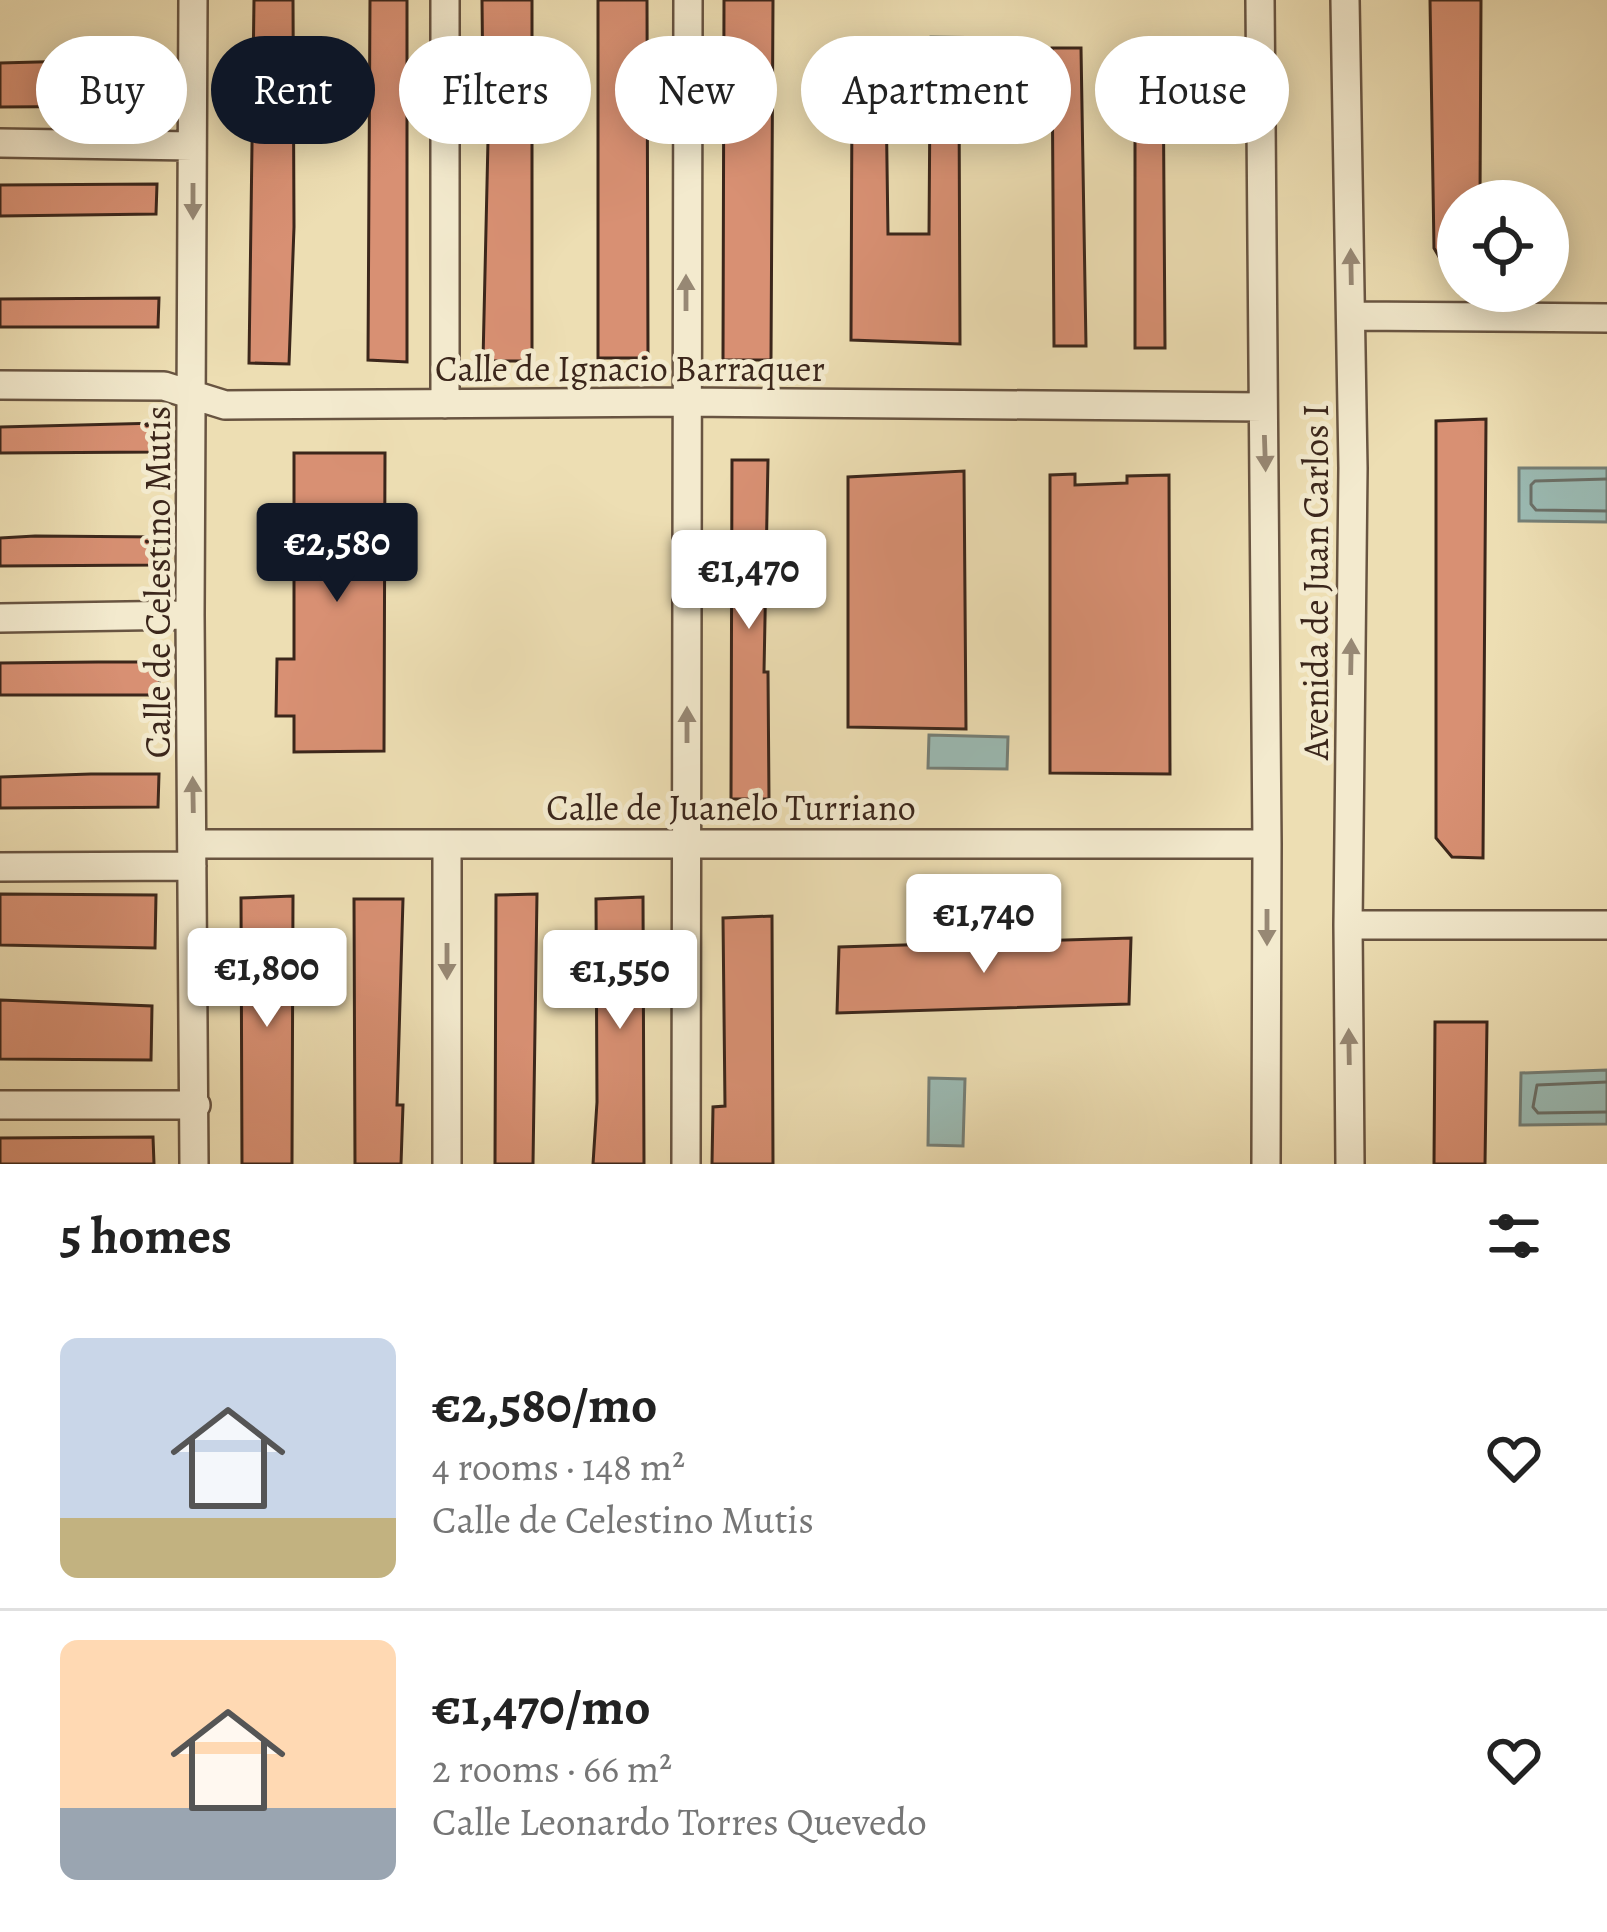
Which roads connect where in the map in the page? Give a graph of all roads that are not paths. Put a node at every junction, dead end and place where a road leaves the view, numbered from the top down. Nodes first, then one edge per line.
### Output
1 (193, 0) edge
2 (445, 0) edge
3 (688, 0) edge
4 (1260, 0) edge
5 (1345, 0) edge
6 (0, 143) edge
7 (192, 146) junction
8 (1352, 316) junction
9 (1607, 318) edge
10 (0, 385) edge
11 (193, 392) junction
12 (686, 402) junction
13 (445, 404) junction
14 (1263, 407) junction
15 (190, 615) junction
16 (0, 617) edge
17 (687, 842) junction
18 (447, 844) junction
19 (1268, 844) junction
20 (193, 855) junction
21 (0, 868) edge
22 (1348, 925) junction
23 (1607, 925) edge
24 (0, 1105) edge
25 (196, 1105) junction
26 (194, 1164) edge
27 (447, 1164) edge
28 (686, 1164) edge
29 (1266, 1164) edge
30 (1351, 1164) edge

1 - 7 street, Calle de Celestino Mutis
2 - 13 street
12 -> 3 street
4 - 14 street, Avenida de Juan Carlos I
8 -> 5 street, Avenida de Juan Carlos I
6 - 7 street
7 -> 11 street, Calle de Celestino Mutis
8 - 9 street
22 -> 8 street, Avenida de Juan Carlos I
10 - 11 street, Calle de Ignacio Barraquer
11 - 13 street, Calle de Ignacio Barraquer
11 - 15 street, Calle de Celestino Mutis
12 - 13 street, Calle de Ignacio Barraquer
12 - 14 street, Calle de Ignacio Barraquer
17 -> 12 street
14 -> 19 street, Avenida de Juan Carlos I
15 - 16 street
20 -> 15 street, Calle de Celestino Mutis
17 - 18 street, Calle de Juanelo Turriano
17 - 19 street, Calle de Juanelo Turriano
17 - 28 street
18 - 20 street, Calle de Juanelo Turriano
18 -> 27 street
19 -> 29 street, Avenida de Juan Carlos I
20 - 21 street, Calle de Juanelo Turriano
20 - 25 street, Calle de Celestino Mutis
22 - 23 street
30 -> 22 street, Avenida de Juan Carlos I
24 - 25 street
25 - 26 street, Calle de Celestino Mutis

